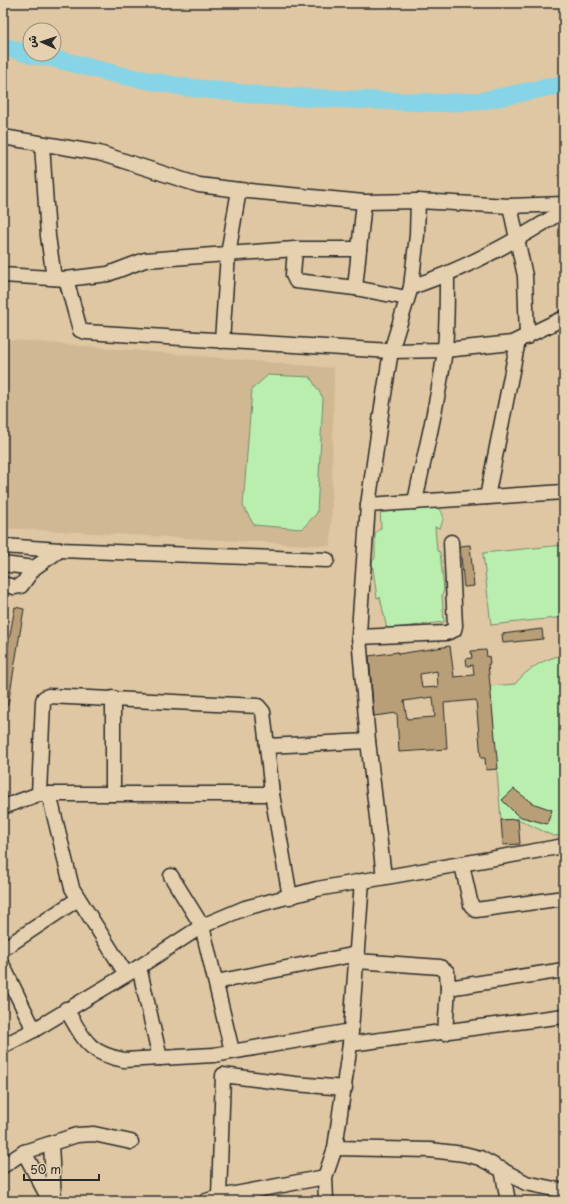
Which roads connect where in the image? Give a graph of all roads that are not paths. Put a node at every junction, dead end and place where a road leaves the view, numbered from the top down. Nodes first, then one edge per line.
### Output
1 (3, 136) edge
2 (42, 144) junction
3 (239, 190) junction
4 (418, 201) junction
5 (364, 202) junction
6 (564, 204) edge
7 (510, 206) junction
8 (564, 210) edge
9 (518, 239) junction
10 (294, 249) junction
11 (359, 249) junction
12 (228, 254) junction
13 (3, 275) edge
14 (447, 275) junction
15 (60, 279) junction
16 (355, 288) junction
17 (409, 293) junction
18 (564, 318) edge
19 (522, 339) junction
20 (222, 341) junction
21 (445, 350) junction
22 (390, 351) junction
23 (564, 492) edge
24 (487, 497) junction
25 (415, 502) junction
26 (368, 505) junction
27 (452, 542) dead end
28 (3, 546) edge
29 (34, 548) junction
30 (60, 550) junction
31 (327, 560) dead end
32 (3, 564) edge
33 (34, 568) junction
34 (3, 584) edge
35 (359, 637) junction
36 (113, 698) junction
37 (368, 741) junction
38 (267, 746) junction
39 (44, 794) junction
40 (114, 794) junction
41 (272, 794) junction
42 (3, 807) edge
43 (564, 846) edge
44 (462, 865) junction
45 (171, 876) dead end
46 (384, 876) junction
47 (362, 881) junction
48 (290, 897) junction
49 (564, 898) edge
50 (78, 899) junction
51 (202, 926) junction
52 (3, 948) edge
53 (357, 957) junction
54 (3, 966) edge
55 (139, 967) junction
56 (564, 970) edge
57 (126, 974) junction
58 (216, 982) junction
59 (448, 988) junction
60 (66, 1009) junction
61 (564, 1016) edge
62 (34, 1030) junction
63 (445, 1033) junction
64 (351, 1038) junction
65 (3, 1046) edge
66 (232, 1051) junction
67 (214, 1054) junction
68 (160, 1058) junction
69 (223, 1075) junction
70 (345, 1088) junction
71 (131, 1142) dead end
72 (51, 1144) junction
73 (335, 1148) junction
74 (24, 1152) junction
75 (3, 1166) edge
76 (502, 1169) junction
77 (325, 1177) junction
78 (564, 1192) edge
79 (215, 1200) edge
80 (50, 1201) edge
81 (54, 1201) edge
82 (326, 1201) edge
83 (508, 1201) edge

1 - 2 street
2 - 3 street
2 - 15 street
3 - 5 street
3 - 12 street
4 - 5 street
4 - 7 street
4 - 17 street
5 - 11 street
6 - 7 street
7 - 9 street
8 - 9 street
9 - 14 street
9 - 19 street
10 - 11 street
10 - 12 street
10 - 16 street
11 - 16 street
12 - 15 street
12 - 20 street
13 - 15 street
14 - 17 street
14 - 21 street
15 - 20 street
16 - 17 street
17 - 22 street
18 - 19 street
19 - 21 street
19 - 24 street
20 - 22 street
21 - 22 street
21 - 25 street
22 - 26 street
23 - 24 street
24 - 25 street
25 - 26 street
26 - 35 street
27 - 35 street
28 - 29 street
29 - 30 street
29 - 33 street
30 - 31 street
30 - 33 street
32 - 33 street
33 - 34 street
35 - 37 street
36 - 38 street
36 - 39 street
36 - 40 street
37 - 38 street
37 - 46 street
38 - 41 street
39 - 40 street
39 - 42 street
39 - 50 street
40 - 41 street
41 - 48 street
43 - 44 street
44 - 46 street
44 - 49 street
45 - 51 street
46 - 47 street
47 - 48 street
47 - 53 street
48 - 51 street
50 - 52 street
50 - 57 street
51 - 55 street
51 - 58 street
53 - 58 street
53 - 59 street
53 - 64 street
54 - 62 street
55 - 57 street
55 - 68 street
56 - 59 street
57 - 60 street
58 - 66 street
59 - 63 street
60 - 62 street
60 - 68 street
61 - 63 street
62 - 65 street
63 - 64 street
64 - 66 street
64 - 70 street
66 - 67 street
67 - 68 street
67 - 69 street
69 - 70 street
69 - 79 street
70 - 73 street
71 - 72 street
72 - 74 street
72 - 81 street
73 - 76 street
73 - 77 street
74 - 75 street
74 - 80 street
76 - 78 street
76 - 83 street
77 - 79 street
77 - 82 street

